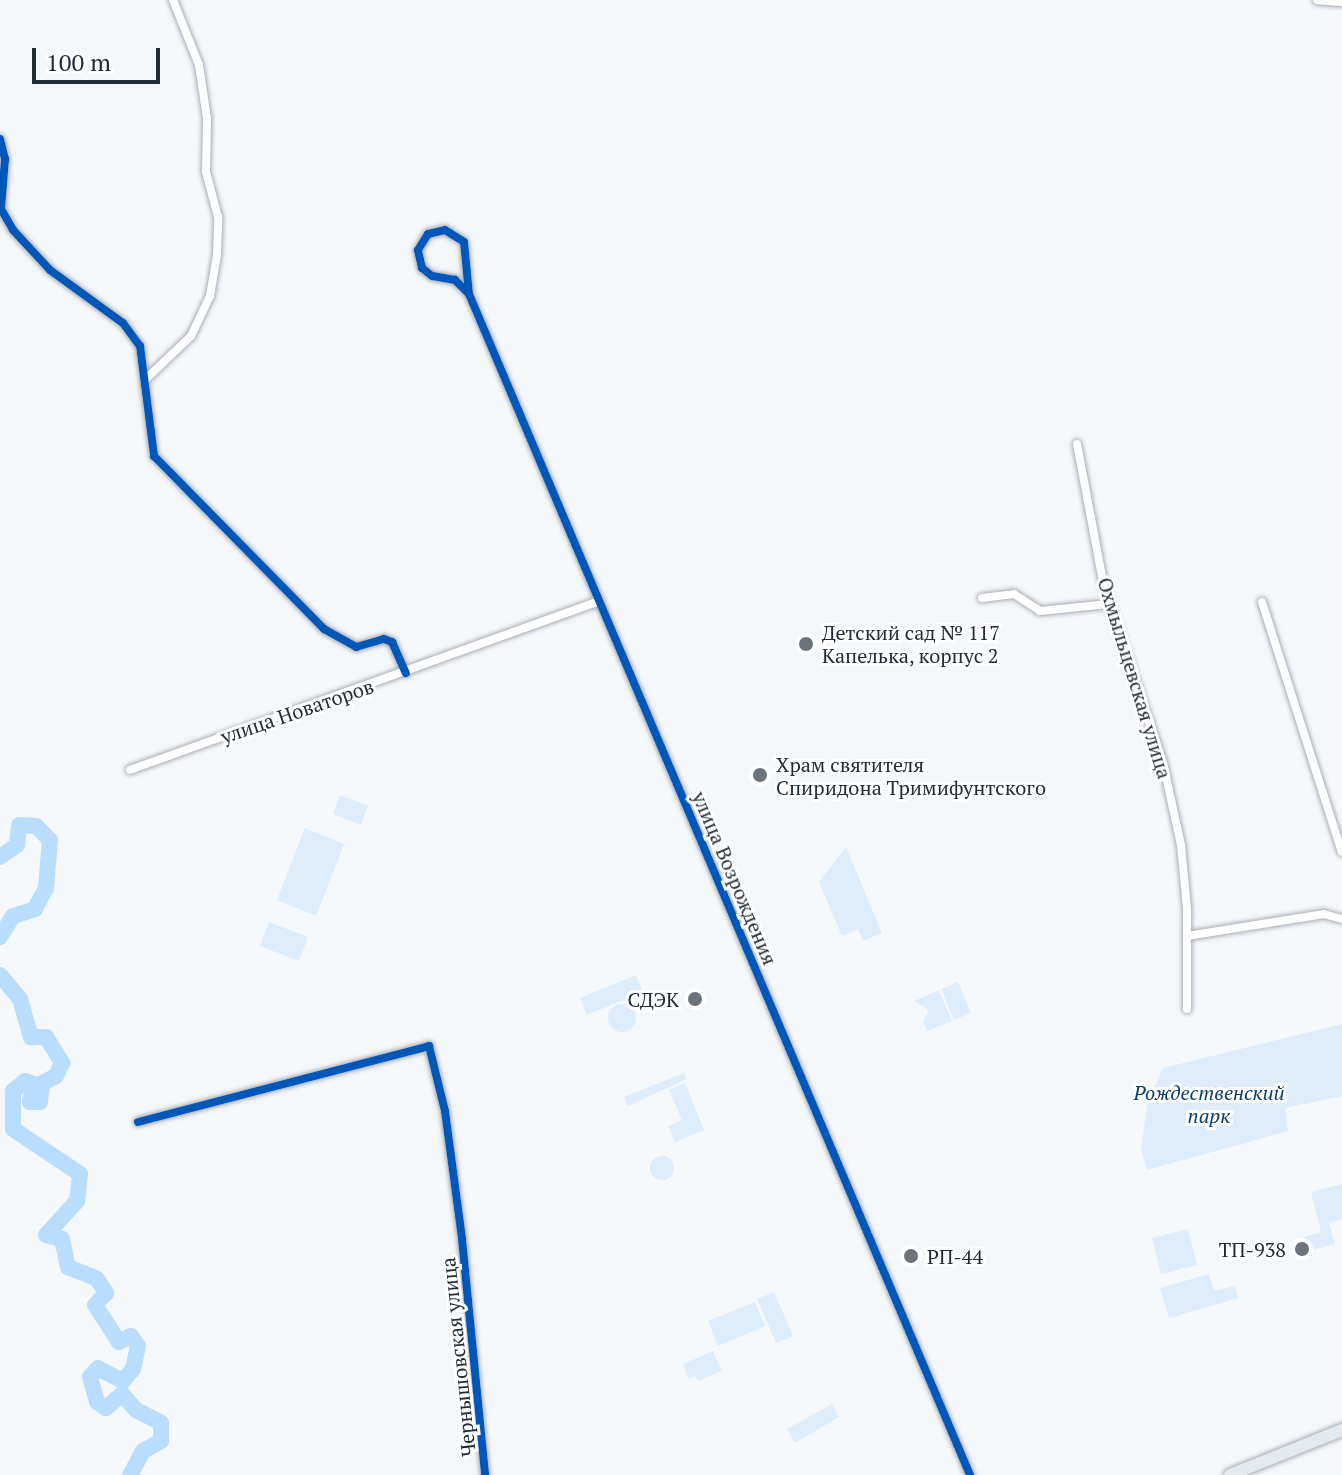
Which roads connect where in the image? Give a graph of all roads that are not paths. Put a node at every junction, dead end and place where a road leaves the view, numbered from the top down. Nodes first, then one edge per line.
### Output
1 (173, 0) edge
2 (1317, 0) edge
3 (1342, 2) edge
4 (0, 139) edge
5 (1, 209) edge
6 (469, 294) junction
7 (147, 378) junction
8 (1077, 444) dead end
9 (982, 598) dead end
10 (600, 601) junction
11 (1262, 602) dead end
12 (1109, 604) junction
13 (406, 673) junction
14 (130, 770) dead end
15 (1342, 852) edge
16 (1342, 919) edge
17 (1187, 936) junction
18 (1187, 1009) dead end
19 (138, 1122) dead end
20 (1342, 1430) edge
21 (485, 1475) edge
22 (970, 1475) edge
23 (1230, 1475) edge

1 - 7 street
2 - 3 street
4 - 5 street
5 - 7 street
6 - 6 street, улица Возрождения
6 - 10 street, улица Возрождения
7 - 13 street
8 - 12 street, Охмыльцевская улица
9 - 12 street
10 - 13 street, улица Новаторов
10 - 22 street, улица Возрождения
11 - 15 street
12 - 17 street, Охмыльцевская улица
13 - 14 street, улица Новаторов
16 - 17 street
17 - 18 street, Охмыльцевская улица
19 - 21 street, Чернышовская улица
20 - 23 main road

